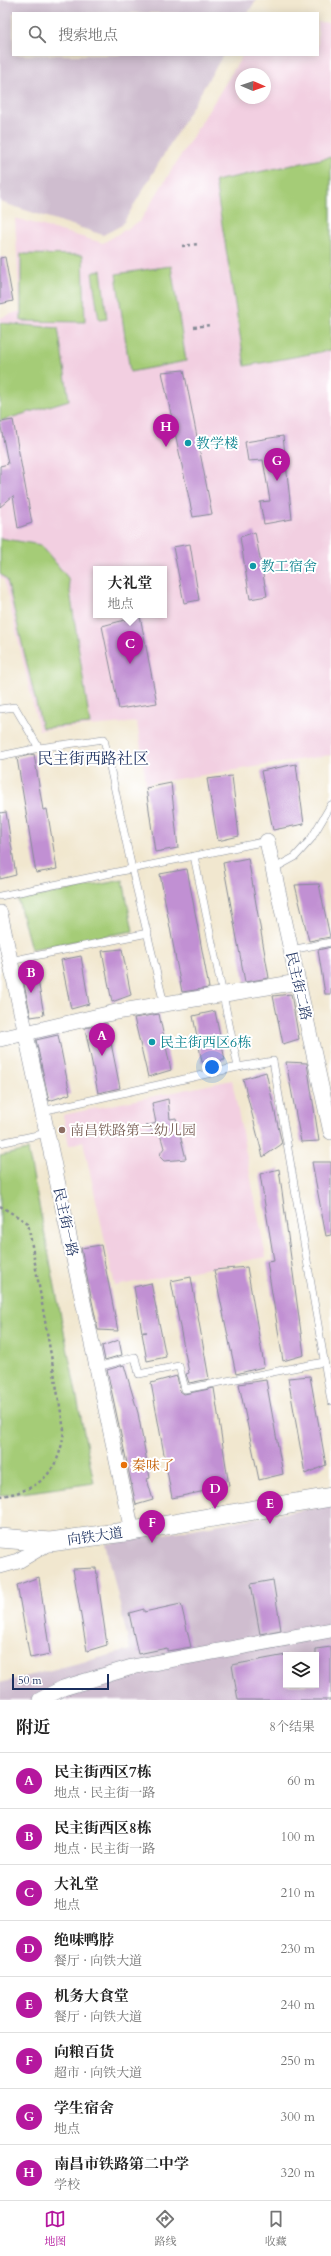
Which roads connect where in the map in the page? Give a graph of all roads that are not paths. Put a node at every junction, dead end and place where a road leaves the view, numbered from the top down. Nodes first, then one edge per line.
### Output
1 (0, 709) edge
2 (39, 748) junction
3 (0, 756) edge
4 (331, 804) edge
5 (267, 841) joint
6 (194, 856) junction
7 (132, 869) junction
8 (273, 869) junction
9 (0, 896) edge
10 (0, 913) edge
11 (148, 934) junction
12 (331, 942) edge
13 (291, 950) junction
14 (10, 961) junction
15 (298, 982) junction
16 (224, 994) junction
17 (164, 1004) junction
18 (26, 1032) junction
19 (0, 1039) edge
20 (238, 1067) junction
21 (327, 1091) edge
22 (42, 1111) junction
23 (47, 1132) junction
24 (331, 1132) edge
25 (0, 1143) edge
26 (324, 1362) junction
27 (97, 1367) junction
28 (331, 1401) edge
29 (331, 1497) edge
30 (132, 1530) junction
31 (0, 1538) edge
32 (50, 1542) junction
33 (0, 1566) edge
34 (331, 1630) edge
35 (40, 1700) edge

1 - 2 lane
2 - 3 lane
2 - 7 lane
4 - 8 lane
5 - 6 lane
5 - 8 street, 民主街二路
6 - 7 lane
6 - 16 lane
7 - 9 lane
7 - 11 lane
8 - 13 street, 民主街二路
10 - 14 street, 民主街一路
11 - 14 lane
11 - 17 lane
12 - 13 lane
13 - 15 street, 民主街二路
14 - 18 street, 民主街一路
15 - 16 street
15 - 21 street, 民主街二路
16 - 17 street
16 - 20 lane
17 - 18 street
18 - 19 street
18 - 22 street, 民主街一路
20 - 22 lane
20 - 26 lane
21 - 24 street, 民主街二路
22 - 23 street, 民主街一路
23 - 25 lane
23 - 27 street, 民主街一路
26 - 27 lane
26 - 28 lane
27 - 30 street, 民主街一路
29 - 30 street, 向铁大道
30 - 32 street, 向铁大道
31 - 32 street, 向铁大道
32 - 33 street
34 - 35 street

